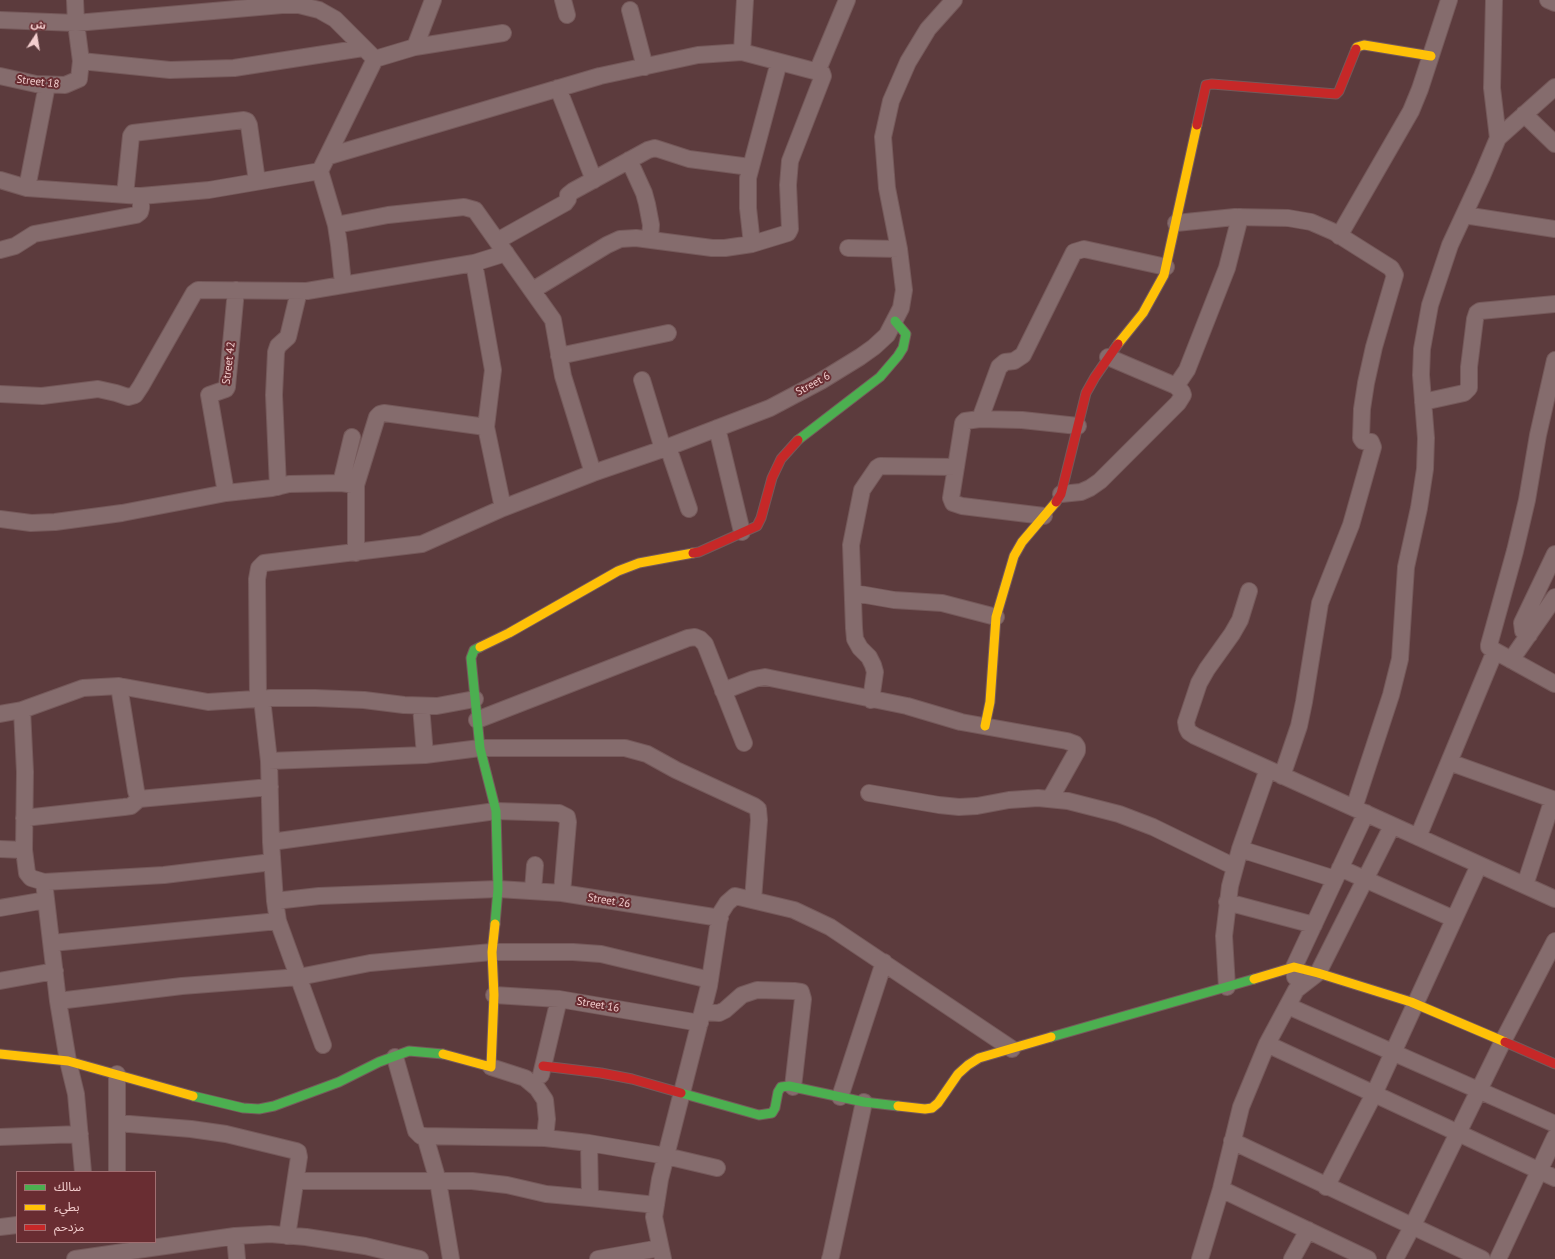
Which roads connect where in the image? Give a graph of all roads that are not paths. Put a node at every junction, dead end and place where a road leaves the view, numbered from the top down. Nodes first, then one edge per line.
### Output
1 (75, 0) edge
2 (433, 0) edge
3 (745, 0) edge
4 (848, 0) edge
5 (954, 0) edge
6 (1449, 0) edge
7 (1494, 0) edge
8 (1548, 0) edge
9 (282, 2) edge
10 (1555, 3) edge
11 (177, 7) edge
12 (630, 10) dead end
13 (0, 20) edge
14 (76, 23) junction
15 (503, 33) dead end
16 (415, 47) junction
17 (363, 48) junction
18 (742, 52) junction
19 (1431, 56) junction
20 (375, 59) junction
21 (81, 61) junction
22 (779, 62) junction
23 (645, 67) junction
24 (817, 72) junction
25 (0, 76) edge
26 (47, 85) junction
27 (1555, 87) edge
28 (558, 88) junction
29 (1524, 114) junction
30 (1498, 138) junction
31 (1555, 144) edge
32 (329, 156) junction
33 (630, 160) junction
34 (750, 167) junction
35 (320, 171) junction
36 (0, 180) edge
37 (594, 180) junction
38 (257, 181) junction
39 (27, 188) junction
40 (124, 195) junction
41 (140, 196) junction
42 (1464, 215) junction
43 (1240, 217) junction
44 (1176, 224) junction
45 (336, 225) junction
46 (1555, 229) edge
47 (1339, 236) junction
48 (650, 240) junction
49 (752, 244) junction
50 (502, 247) junction
51 (848, 248) dead end
52 (899, 249) junction
53 (0, 250) edge
54 (474, 263) junction
55 (1166, 267) junction
56 (343, 284) junction
57 (236, 290) junction
58 (533, 290) junction
59 (300, 291) junction
60 (1555, 304) edge
61 (895, 320) junction
62 (668, 334) dead end
63 (559, 356) junction
64 (1108, 357) junction
65 (1555, 360) edge
66 (642, 380) dead end
67 (1176, 386) junction
68 (0, 394) edge
69 (1423, 402) junction
70 (980, 419) junction
71 (1078, 426) junction
72 (486, 427) junction
73 (717, 428) junction
74 (352, 437) dead end
75 (666, 448) junction
76 (956, 467) junction
77 (593, 473) junction
78 (349, 484) junction
79 (278, 487) junction
80 (226, 493) junction
81 (1061, 494) junction
82 (503, 508) junction
83 (689, 509) dead end
84 (1044, 516) junction
85 (0, 519) edge
86 (742, 532) junction
87 (356, 553) junction
88 (1555, 554) edge
89 (1249, 591) dead end
90 (854, 593) junction
91 (1555, 597) edge
92 (996, 617) junction
93 (1529, 635) junction
94 (1495, 651) junction
95 (1511, 660) junction
96 (1555, 684) edge
97 (119, 686) junction
98 (723, 691) junction
99 (260, 699) junction
100 (475, 699) junction
101 (871, 700) junction
102 (421, 706) junction
103 (22, 710) junction
104 (0, 714) edge
105 (477, 720) junction
106 (985, 726) junction
107 (744, 743) dead end
108 (480, 748) junction
109 (425, 755) junction
110 (269, 762) junction
111 (1449, 762) junction
112 (1275, 772) junction
113 (270, 787) junction
114 (869, 793) dead end
115 (139, 800) junction
116 (1050, 800) junction
117 (1554, 800) edge
118 (496, 811) junction
119 (1360, 811) junction
120 (24, 818) junction
121 (1392, 826) junction
122 (1418, 837) junction
123 (271, 842) junction
124 (0, 849) edge
125 (1240, 849) junction
126 (24, 850) junction
127 (272, 862) junction
128 (535, 865) dead end
129 (1479, 865) junction
130 (1235, 867) junction
131 (1338, 874) junction
132 (1365, 879) junction
133 (44, 882) junction
134 (1525, 885) junction
135 (498, 889) junction
136 (533, 890) junction
137 (562, 894) junction
138 (1555, 899) edge
139 (46, 900) junction
140 (753, 900) junction
141 (275, 901) junction
142 (1227, 902) junction
143 (0, 908) edge
144 (720, 918) junction
145 (1454, 919) junction
146 (278, 920) junction
147 (1314, 925) junction
148 (1555, 941) edge
149 (52, 943) junction
150 (492, 952) junction
151 (884, 962) junction
152 (1294, 968) junction
153 (55, 971) junction
154 (1318, 973) junction
155 (299, 977) junction
156 (710, 980) junction
157 (0, 981) edge
158 (1227, 987) junction
159 (1296, 990) junction
160 (494, 995) junction
161 (559, 999) junction
162 (58, 1002) junction
163 (1416, 1004) junction
164 (1288, 1006) junction
165 (701, 1017) junction
166 (1503, 1041) junction
167 (1267, 1044) junction
168 (323, 1045) dead end
169 (1012, 1049) junction
170 (1393, 1052) junction
171 (0, 1054) edge
172 (395, 1057) junction
173 (68, 1061) junction
174 (1555, 1064) edge
175 (543, 1066) junction
176 (491, 1067) junction
177 (117, 1074) junction
178 (793, 1087) junction
179 (537, 1088) junction
180 (1478, 1091) junction
181 (682, 1094) junction
182 (1374, 1094) junction
183 (840, 1097) junction
184 (864, 1102) junction
185 (117, 1124) junction
186 (1555, 1124) edge
187 (1457, 1132) junction
188 (80, 1134) junction
189 (425, 1136) junction
190 (0, 1137) edge
191 (1555, 1137) edge
192 (546, 1138) junction
193 (1232, 1141) junction
194 (589, 1143) junction
195 (666, 1156) junction
196 (718, 1168) dead end
197 (1540, 1170) junction
198 (83, 1171) edge
199 (117, 1171) edge
200 (1555, 1178) edge
201 (296, 1181) junction
202 (438, 1181) junction
203 (1326, 1187) junction
204 (1221, 1189) junction
205 (590, 1198) junction
206 (656, 1205) junction
207 (16, 1225) edge
208 (0, 1227) edge
209 (1412, 1227) junction
210 (1308, 1230) junction
211 (235, 1236) junction
212 (287, 1236) junction
213 (113, 1251) edge
214 (661, 1254) edge
215 (832, 1258) edge
216 (75, 1259) edge
217 (237, 1259) edge
218 (420, 1259) edge
219 (451, 1259) edge
220 (598, 1259) edge
221 (1200, 1259) edge
222 (1292, 1259) edge
223 (1368, 1259) edge
224 (1395, 1259) edge
225 (1482, 1259) edge
226 (1498, 1259) edge

1 - 14 street
2 - 16 street
3 - 18 street
4 - 24 street
5 - 52 street, Street 6
6 - 19 street
7 - 30 street
8 - 10 street
9 - 11 street
9 - 17 street
11 - 14 street
12 - 23 street
13 - 14 street
14 - 21 street
15 - 16 street
16 - 20 street
17 - 20 street
17 - 21 street
18 - 22 street
18 - 23 street
19 - 44 street
19 - 47 street
20 - 32 street
21 - 26 street, Street 18
22 - 24 street
22 - 34 street
23 - 28 street
24 - 49 street
25 - 26 street, Street 18
26 - 39 street
27 - 29 street
28 - 32 street
28 - 37 street
29 - 30 street
29 - 31 street
30 - 42 street
32 - 35 street
33 - 34 street
33 - 37 street
33 - 48 street
34 - 49 street
35 - 38 street
35 - 45 street
36 - 39 street
37 - 50 street
38 - 40 street
38 - 41 street
39 - 40 street
40 - 41 street
41 - 53 street
42 - 46 street
42 - 69 street
43 - 44 street
43 - 47 street
43 - 67 street
44 - 55 street
45 - 50 street
45 - 56 street
47 - 112 street
48 - 49 street
48 - 58 street
50 - 54 street
50 - 58 street
51 - 52 street
52 - 61 street, Street 6
54 - 56 street
54 - 72 street
55 - 64 street
55 - 70 street
56 - 59 street
57 - 59 street
57 - 68 street
57 - 80 street, Street 42
58 - 63 street
59 - 79 street
60 - 69 street
61 - 73 street, Street 6
61 - 86 street
62 - 63 street
63 - 77 street
64 - 67 street
64 - 71 street
65 - 94 street
66 - 75 street
67 - 81 street
69 - 119 street
70 - 71 street
70 - 76 street
71 - 81 street
72 - 78 street
72 - 82 street
73 - 75 street, Street 6
73 - 86 street
74 - 78 street
75 - 77 street, Street 6
75 - 83 street
76 - 84 street
76 - 90 street
77 - 82 street, Street 6
78 - 79 street
78 - 87 street
79 - 80 street
80 - 85 street
81 - 84 street
82 - 87 street, Street 6
84 - 92 street
86 - 100 street
87 - 99 street, Street 6
88 - 93 street
89 - 112 street
90 - 92 street
90 - 101 street
91 - 93 street
92 - 106 street
93 - 95 street
94 - 95 street
94 - 111 street
95 - 96 street
97 - 99 street
97 - 103 street
97 - 115 street
98 - 101 street
98 - 105 street
98 - 107 street
99 - 102 street
99 - 110 street, Street 6
100 - 102 street
100 - 105 street
101 - 106 street
102 - 109 street
103 - 104 street
103 - 120 street
105 - 108 street
106 - 116 street
108 - 109 street
108 - 118 street
108 - 140 street
109 - 110 street
110 - 113 street, Street 6
111 - 117 street
111 - 122 street
112 - 119 street
112 - 125 street
113 - 115 street
113 - 123 street, Street 6
114 - 116 street
115 - 120 street
116 - 130 street
117 - 134 street
118 - 123 street
118 - 135 street
118 - 137 street
119 - 121 street
119 - 131 street
120 - 126 street
121 - 122 street
121 - 132 street
122 - 129 street
123 - 127 street, Street 6
124 - 126 street
125 - 130 street
125 - 131 street
126 - 133 street
127 - 133 street
127 - 141 street, Street 6
128 - 136 street
129 - 134 street
129 - 145 street
130 - 142 street
131 - 132 street
131 - 147 street
132 - 145 street
132 - 154 street
133 - 139 street
134 - 138 street
135 - 136 street, Street 26
135 - 141 street, Street 26
135 - 150 street
136 - 137 street, Street 26
137 - 144 street, Street 26
139 - 143 street
139 - 149 street
140 - 144 street
140 - 151 street
141 - 146 street, Street 6
142 - 147 street
142 - 158 street
144 - 156 street
145 - 163 street
146 - 149 street
146 - 155 street, Street 6
147 - 152 street
148 - 166 street
149 - 153 street
150 - 155 street
150 - 156 street
150 - 160 street
151 - 169 street
151 - 183 street
152 - 154 street
152 - 158 street
152 - 159 street
153 - 157 street
153 - 162 street
154 - 159 street
154 - 163 street
155 - 162 street
155 - 168 street, Street 6
156 - 165 street
158 - 169 street
159 - 164 street
160 - 161 street, Street 16
160 - 176 street
161 - 165 street, Street 16
161 - 175 street
162 - 173 street
163 - 166 street
163 - 170 street
164 - 167 street
164 - 170 street
165 - 178 street, Street 16
165 - 181 street
166 - 174 street
166 - 180 street
167 - 182 street
167 - 193 street
169 - 184 street
170 - 180 street
170 - 182 street
171 - 173 street
172 - 176 street
172 - 177 street
172 - 189 street
173 - 177 street
173 - 188 street
175 - 179 street
175 - 181 street
176 - 179 street
177 - 185 street
178 - 181 street
178 - 183 street
179 - 192 street
180 - 186 street
180 - 187 street
181 - 195 street
182 - 187 street
182 - 203 street
183 - 184 street
184 - 215 street
185 - 199 street
185 - 201 street
187 - 197 street
187 - 209 street
188 - 190 street
188 - 198 street
189 - 192 street
189 - 202 street
191 - 197 street
192 - 194 street
193 - 203 street
193 - 204 street
194 - 195 street
194 - 205 street
195 - 196 street
195 - 206 street
197 - 200 street
197 - 226 street
201 - 202 street
201 - 212 street
202 - 205 street
202 - 219 street
203 - 209 street
204 - 210 street
204 - 221 street
205 - 206 street
206 - 214 street
207 - 208 street
209 - 224 street
209 - 225 street
210 - 222 street
210 - 223 street
211 - 212 street
211 - 213 street
211 - 217 street
212 - 218 street
213 - 216 street
214 - 220 street

